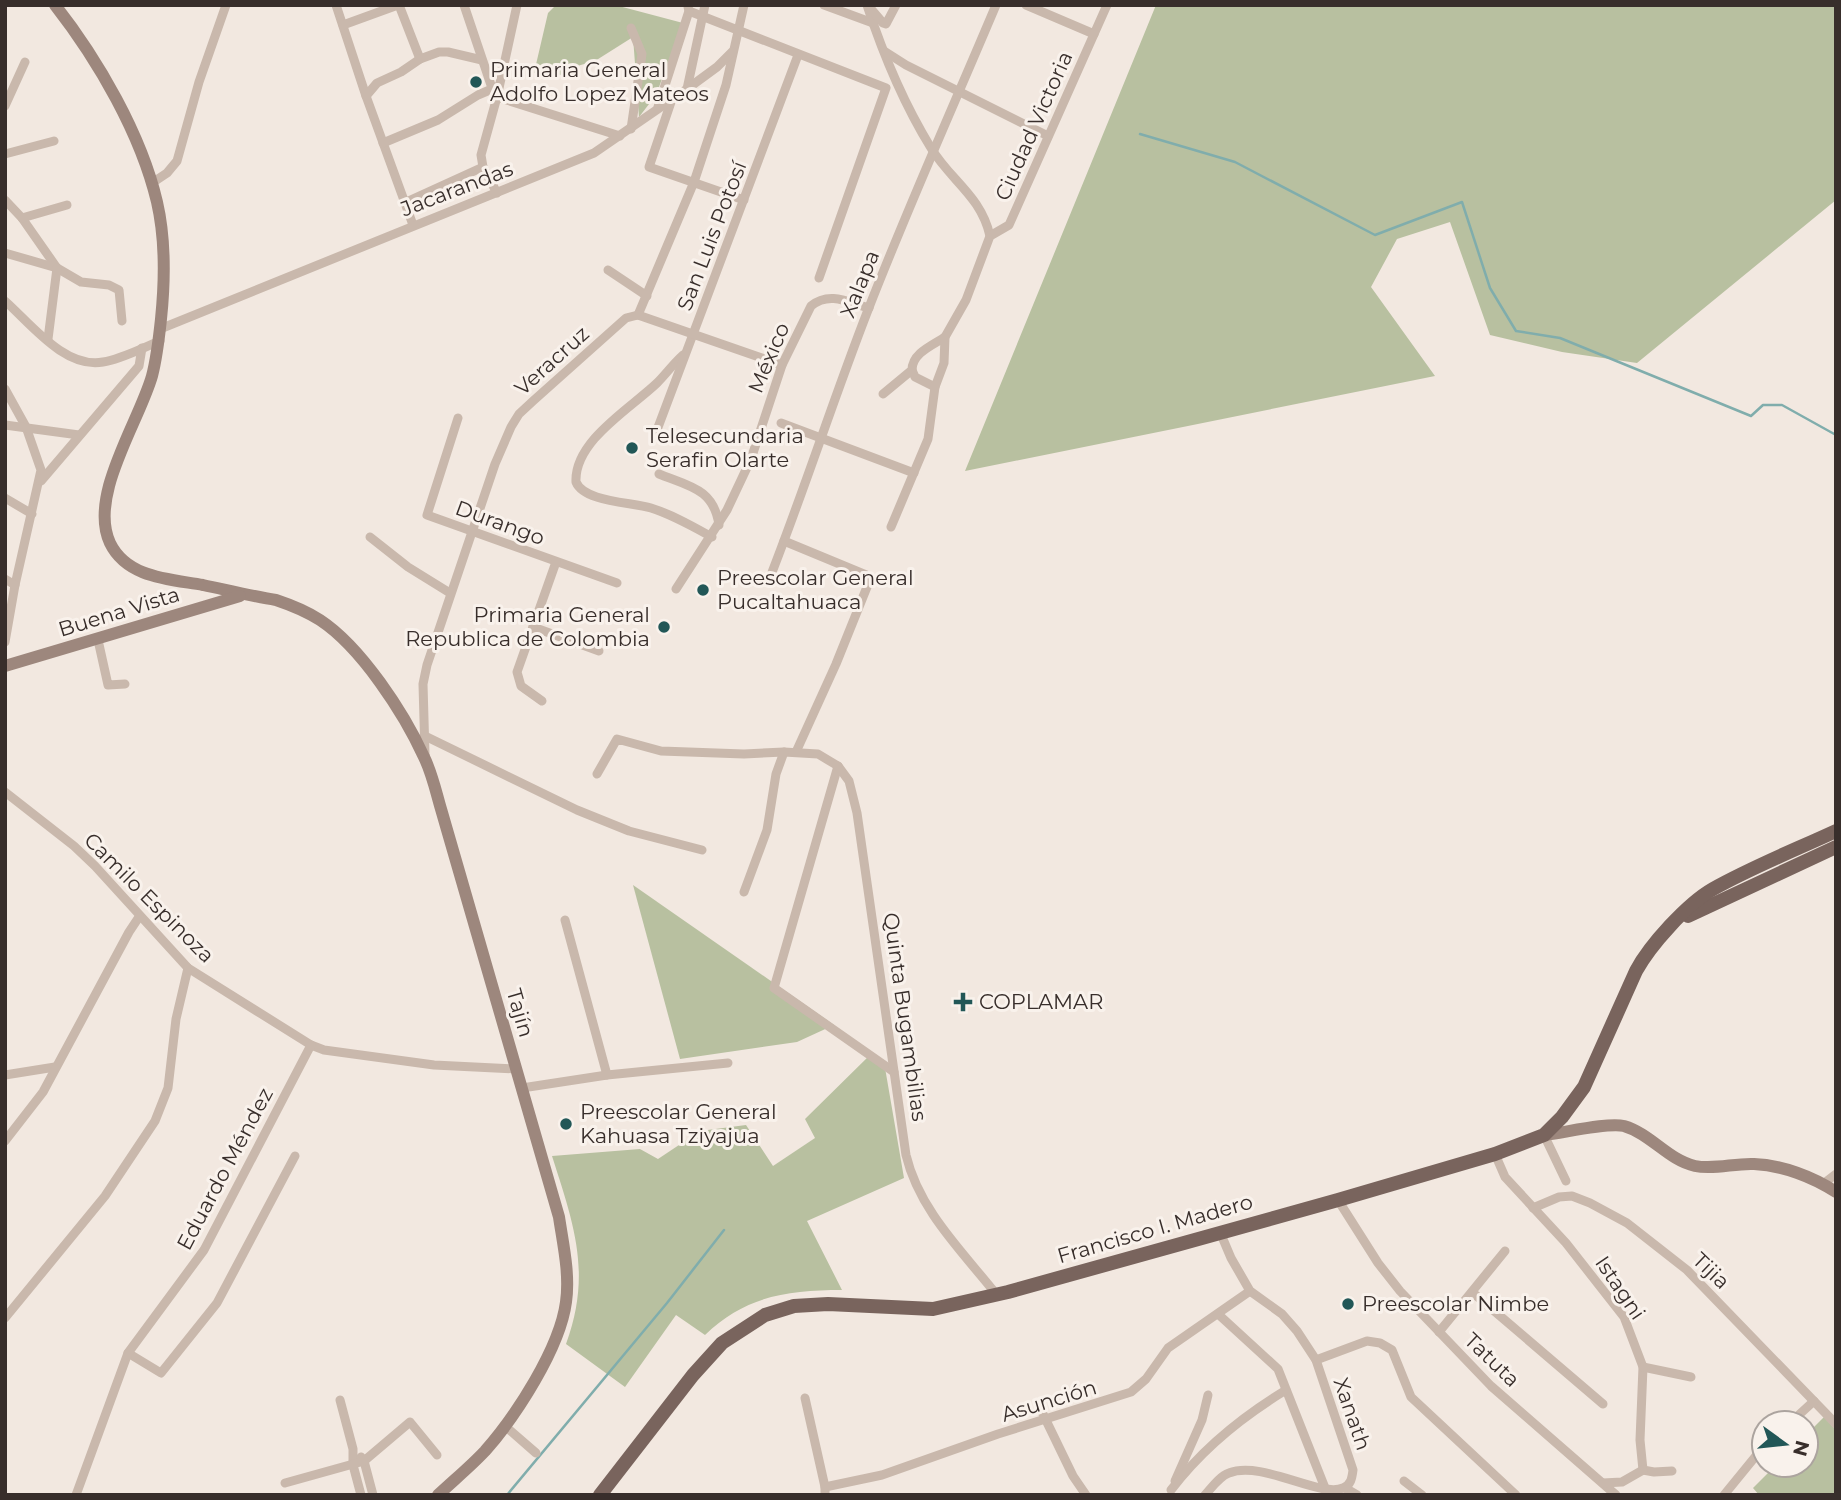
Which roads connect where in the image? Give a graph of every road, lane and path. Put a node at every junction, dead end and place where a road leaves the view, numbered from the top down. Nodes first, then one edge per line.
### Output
1 (55, 5) edge
2 (226, 5) edge
3 (336, 5) edge
4 (398, 5) edge
5 (464, 5) edge
6 (705, 5) edge
7 (744, 5) edge
8 (824, 5) edge
9 (867, 5) edge
10 (896, 5) edge
11 (996, 5) edge
12 (1026, 5) edge
13 (1107, 5) edge
14 (517, 6) edge
15 (688, 8) edge
16 (703, 16) junction
17 (873, 23) junction
18 (343, 25) junction
19 (631, 28) dead end
20 (738, 30) junction
21 (1094, 34) junction
22 (883, 50) junction
23 (732, 52) junction
24 (798, 55) junction
25 (420, 59) junction
26 (482, 60) junction
27 (25, 62) dead end
28 (687, 89) junction
29 (496, 91) junction
30 (960, 92) junction
31 (366, 96) junction
32 (673, 97) junction
33 (6, 104) edge
34 (658, 108) junction
35 (631, 129) junction
36 (620, 136) junction
37 (1048, 136) junction
38 (54, 141) dead end
39 (383, 143) junction
40 (932, 150) junction
41 (5, 154) edge
42 (483, 167) junction
43 (694, 182) junction
44 (152, 183) junction
45 (497, 192) junction
46 (5, 200) edge
47 (744, 200) junction
48 (404, 203) junction
49 (67, 205) dead end
50 (22, 218) junction
51 (413, 225) junction
52 (990, 236) junction
53 (5, 253) edge
54 (58, 268) junction
55 (608, 270) dead end
56 (819, 278) dead end
57 (647, 296) junction
58 (5, 301) edge
59 (869, 308) junction
60 (638, 315) junction
61 (122, 321) dead end
62 (160, 335) junction
63 (693, 335) junction
64 (946, 337) junction
65 (48, 339) junction
66 (142, 348) junction
67 (686, 352) junction
68 (782, 365) junction
69 (912, 370) junction
70 (935, 387) junction
71 (5, 389) edge
72 (883, 394) dead end
73 (458, 418) dead end
74 (781, 423) dead end
75 (5, 425) edge
76 (26, 427) junction
77 (657, 430) dead end
78 (79, 435) junction
79 (819, 439) junction
80 (914, 473) junction
81 (659, 474) dead end
82 (41, 481) junction
83 (5, 498) edge
84 (32, 514) junction
85 (719, 525) junction
86 (891, 527) dead end
87 (472, 530) junction
88 (370, 537) dead end
89 (712, 537) junction
90 (784, 541) junction
91 (556, 562) junction
92 (5, 579) edge
93 (769, 580) dead end
94 (617, 583) dead end
95 (15, 585) junction
96 (676, 589) dead end
97 (450, 593) junction
98 (243, 595) junction
99 (533, 626) junction
100 (97, 640) junction
101 (5, 642) edge
102 (598, 651) dead end
103 (5, 666) edge
104 (124, 684) dead end
105 (542, 701) dead end
106 (425, 736) junction
107 (784, 752) junction
108 (796, 752) junction
109 (426, 760) junction
110 (838, 766) junction
111 (597, 774) dead end
112 (5, 792) edge
113 (1836, 831) edge
114 (1836, 847) edge
115 (702, 850) dead end
116 (744, 892) dead end
117 (139, 917) junction
118 (565, 920) dead end
119 (1674, 924) junction
120 (188, 968) junction
121 (311, 1045) junction
122 (728, 1063) dead end
123 (55, 1068) junction
124 (517, 1069) junction
125 (894, 1072) junction
126 (607, 1075) junction
127 (5, 1076) edge
128 (522, 1088) junction
129 (1544, 1135) junction
130 (5, 1141) edge
131 (1495, 1154) junction
132 (295, 1156) dead end
133 (1836, 1174) edge
134 (1566, 1181) dead end
135 (1823, 1184) junction
136 (1836, 1192) edge
137 (1339, 1200) junction
138 (1533, 1208) junction
139 (1220, 1232) junction
140 (1505, 1251) dead end
141 (1250, 1291) junction
142 (1472, 1292) junction
143 (996, 1294) junction
144 (1218, 1314) junction
145 (5, 1318) edge
146 (1439, 1332) junction
147 (128, 1353) junction
148 (1316, 1360) junction
149 (1643, 1367) junction
150 (1691, 1377) dead end
151 (1286, 1390) junction
152 (1208, 1395) dead end
153 (805, 1398) dead end
154 (340, 1400) dead end
155 (1814, 1401) junction
156 (1603, 1404) dead end
157 (1805, 1409) edge
158 (1044, 1415) junction
159 (1836, 1424) edge
160 (505, 1426) junction
161 (353, 1450) junction
162 (536, 1453) dead end
163 (437, 1455) dead end
164 (364, 1461) junction
165 (1750, 1463) edge
166 (353, 1465) junction
167 (1643, 1470) junction
168 (1672, 1471) dead end
169 (1404, 1481) dead end
170 (285, 1483) dead end
171 (1603, 1483) junction
172 (1325, 1488) junction
173 (1345, 1488) junction
174 (825, 1491) edge
175 (1169, 1492) edge
176 (76, 1495) edge
177 (361, 1495) edge
178 (373, 1495) edge
179 (438, 1495) edge
180 (600, 1495) edge
181 (1086, 1495) edge
182 (1205, 1495) edge
183 (1357, 1495) edge
184 (1422, 1495) edge
185 (1516, 1495) edge
186 (1616, 1495) edge
187 (1724, 1495) edge

1 - 44 main road, Tajín
2 - 44 street
3 - 18 street
4 - 18 street
4 - 25 street
5 - 26 street
6 - 16 street
7 - 20 street
8 - 17 street
9 - 10 street
9 - 17 street
11 - 30 street, Xalapa
12 - 21 street
13 - 21 street, Ciudad Victoria
14 - 29 street
15 - 16 street
15 - 34 street
16 - 20 street
16 - 28 street
17 - 22 street
18 - 31 street
19 - 35 street
20 - 23 street
20 - 24 street
21 - 37 street, Ciudad Victoria
22 - 30 street
22 - 40 street
23 - 28 street, Jacarandas
23 - 43 street
24 - 47 street, San Luis Potosí
24 - 56 street
25 - 26 street
25 - 31 street
26 - 29 street
27 - 33 street
28 - 32 street, Jacarandas
29 - 36 street
29 - 39 street
29 - 42 street
30 - 37 street
30 - 40 street, Xalapa
31 - 39 street
32 - 34 street, Jacarandas
32 - 43 street
34 - 35 street, Jacarandas
35 - 36 street, Jacarandas
36 - 45 street, Jacarandas
37 - 52 street, Ciudad Victoria
38 - 41 street
39 - 48 street
40 - 52 street
40 - 59 street, Xalapa
42 - 45 street
42 - 48 street
43 - 47 street
43 - 57 street
44 - 62 main road, Tajín
45 - 51 street, Jacarandas
46 - 50 street
47 - 63 street, San Luis Potosí
48 - 51 street
49 - 50 street
50 - 54 street
51 - 62 street, Jacarandas
52 - 64 street, Ciudad Victoria
53 - 54 street
54 - 61 street
54 - 65 street
55 - 57 street
57 - 60 street
58 - 65 street, Jacarandas
59 - 68 street, México
59 - 79 street, Xalapa
60 - 63 street
60 - 87 street, Veracruz
62 - 66 street, Jacarandas
62 - 98 main road, Tajín
63 - 67 street, San Luis Potosí
63 - 68 street
64 - 69 street
64 - 70 street, Ciudad Victoria
65 - 66 street, Jacarandas
66 - 78 street
67 - 77 street, San Luis Potosí
67 - 89 street
68 - 85 street, México
69 - 70 street
69 - 72 street
70 - 80 street, Ciudad Victoria
71 - 76 street
73 - 87 street, Durango
74 - 79 street
75 - 76 street
76 - 78 street
76 - 82 street
78 - 82 street
79 - 80 street
79 - 90 street, Xalapa
80 - 86 street, Ciudad Victoria
81 - 85 street
82 - 84 street
83 - 84 street
84 - 95 street
85 - 89 street, México
87 - 91 street, Durango
87 - 97 street, Veracruz
88 - 97 street
89 - 96 street, México
90 - 93 street, Xalapa
90 - 108 street
91 - 94 street, Durango
91 - 99 street
92 - 95 street
95 - 101 street
97 - 106 street, Veracruz
98 - 100 main road, Buena Vista
98 - 109 main road, Tajín
99 - 102 street
99 - 105 street
100 - 103 main road, Buena Vista
100 - 104 street
106 - 109 street, Veracruz
106 - 115 street
107 - 108 street
107 - 111 street
107 - 116 street
108 - 110 street
109 - 124 main road, Tajín
110 - 125 street, Quinta Bugambilias
110 - 125 street
112 - 117 street, Camilo Espinoza
113 - 119 main road, Francisco I. Madero
114 - 119 main road
117 - 120 street, Camilo Espinoza
117 - 123 street
118 - 126 street
119 - 129 main road, Francisco I. Madero
120 - 121 street, Camilo Espinoza
120 - 145 street
121 - 124 street, Camilo Espinoza
121 - 147 street, Eduardo Méndez
122 - 126 street
123 - 127 street
123 - 130 street
124 - 128 main road, Tajín
125 - 143 street, Quinta Bugambilias
126 - 128 street
128 - 160 main road, Tajín
129 - 131 main road, Francisco I. Madero
129 - 134 street
129 - 135 main road
131 - 137 main road, Francisco I. Madero
131 - 138 street, Istagni
132 - 147 street
133 - 135 street
135 - 136 main road
137 - 139 main road, Francisco I. Madero
137 - 146 street, Tatuta
138 - 149 street, Istagni
138 - 155 street, Tijia
139 - 141 street, Xanath
139 - 143 main road, Francisco I. Madero
140 - 142 street
141 - 144 street, Asunción
141 - 148 street, Xanath
142 - 146 street
142 - 156 street
143 - 180 main road, Francisco I. Madero
144 - 151 street
144 - 158 street, Asunción
146 - 171 street, Tatuta
147 - 176 street, Eduardo Méndez
148 - 173 street, Xanath
148 - 185 street
149 - 150 street
149 - 167 street, Istagni
151 - 172 street
151 - 175 street
152 - 175 street
153 - 174 street
154 - 161 street
155 - 157 street
155 - 159 street, Tijia
158 - 174 street, Asunción
158 - 181 street
160 - 162 street
160 - 179 main road, Tajín
161 - 164 street
161 - 166 street
163 - 164 street
164 - 166 street
164 - 178 street
165 - 187 street
166 - 170 street
166 - 177 street
167 - 168 street
167 - 171 street
169 - 184 street
171 - 186 street, Tatuta
172 - 173 street
172 - 182 street
173 - 183 street

